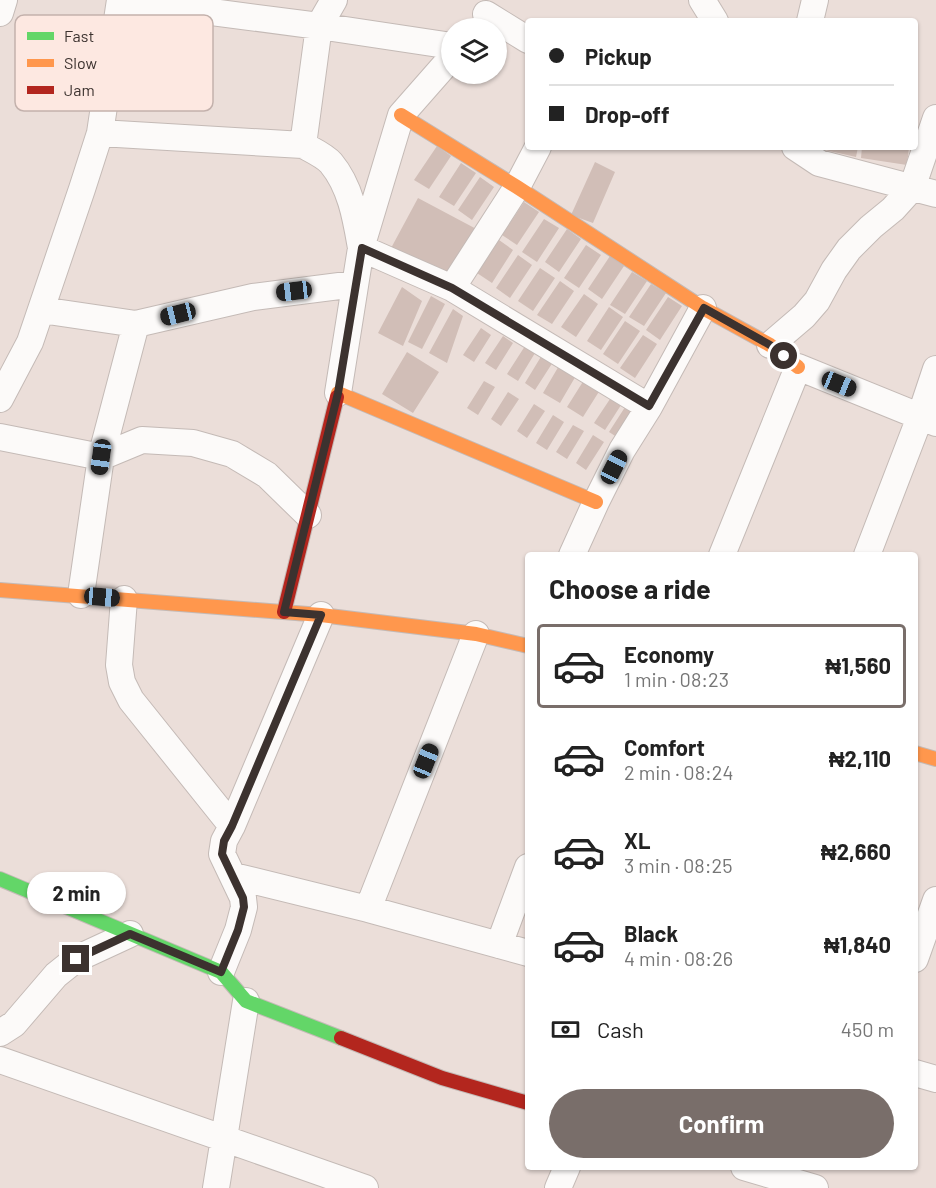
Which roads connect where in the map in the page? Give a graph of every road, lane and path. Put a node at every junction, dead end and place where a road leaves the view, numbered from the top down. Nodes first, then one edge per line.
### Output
1 (4, 0) edge
2 (120, 0) edge
3 (334, 0) edge
4 (815, 0) edge
5 (0, 13) edge
6 (485, 14) edge
7 (118, 15) edge
8 (811, 18) edge
9 (319, 26) junction
10 (525, 38) edge
11 (441, 44) edge
12 (441, 70) edge
13 (102, 111) edge
14 (401, 115) junction
15 (936, 118) edge
16 (99, 133) junction
17 (303, 145) junction
18 (536, 150) edge
19 (800, 150) edge
20 (517, 187) junction
21 (924, 191) edge
22 (362, 248) junction
23 (356, 284) junction
24 (452, 288) junction
25 (704, 308) junction
26 (40, 310) junction
27 (136, 324) junction
28 (770, 345) junction
29 (798, 367) junction
30 (936, 369) edge
31 (338, 393) junction
32 (0, 399) edge
33 (649, 406) junction
34 (928, 420) edge
35 (0, 437) edge
36 (101, 457) junction
37 (596, 502) junction
38 (308, 515) junction
39 (573, 552) edge
40 (723, 552) edge
41 (868, 552) edge
42 (0, 590) edge
43 (81, 595) junction
44 (124, 599) junction
45 (284, 612) junction
46 (321, 615) junction
47 (476, 634) junction
48 (525, 645) edge
49 (918, 754) edge
50 (936, 759) edge
51 (232, 826) junction
52 (525, 875) edge
53 (234, 876) junction
54 (0, 879) edge
55 (936, 900) edge
56 (368, 909) junction
57 (130, 934) junction
58 (499, 945) junction
59 (918, 951) edge
60 (525, 952) edge
61 (221, 972) junction
62 (246, 1001) junction
63 (0, 1033) edge
64 (0, 1060) edge
65 (918, 1074) edge
66 (936, 1079) edge
67 (525, 1102) edge
68 (225, 1138) junction
69 (566, 1170) edge
70 (754, 1170) edge
71 (216, 1188) edge
72 (365, 1188) edge
73 (558, 1188) edge
74 (815, 1188) edge

1 - 5 street
2 - 7 street
2 - 9 street
3 - 9 street
4 - 8 street
6 - 10 street
9 - 11 street
9 - 17 street
12 - 14 street
13 - 16 street
14 - 20 street
14 - 22 street
15 - 21 street
16 - 17 street
16 - 26 street
17 - 22 street
18 - 20 street
19 - 21 street
20 - 24 street
20 - 25 street
21 - 28 street
22 - 23 street
22 - 24 street
23 - 27 street
23 - 31 street
24 - 33 street
25 - 28 street
25 - 33 street
26 - 27 street
26 - 32 street
27 - 36 street
28 - 29 street
29 - 34 street
29 - 40 street
30 - 34 street
31 - 37 street
31 - 38 street
33 - 37 street
34 - 41 street
35 - 36 street
36 - 38 street
36 - 43 street
37 - 39 street
38 - 45 street
42 - 43 street
43 - 44 street
44 - 45 street
44 - 51 street
45 - 46 street
46 - 47 street
46 - 51 street
47 - 48 street
47 - 56 street
49 - 50 street
51 - 53 street
52 - 58 street
53 - 56 street
53 - 61 street
54 - 57 street
55 - 59 street
56 - 58 street
57 - 61 street
57 - 63 street
58 - 60 street
61 - 62 street
62 - 67 street
62 - 68 street
64 - 68 street
65 - 66 street
68 - 71 street
68 - 72 street
69 - 73 street
70 - 74 street

